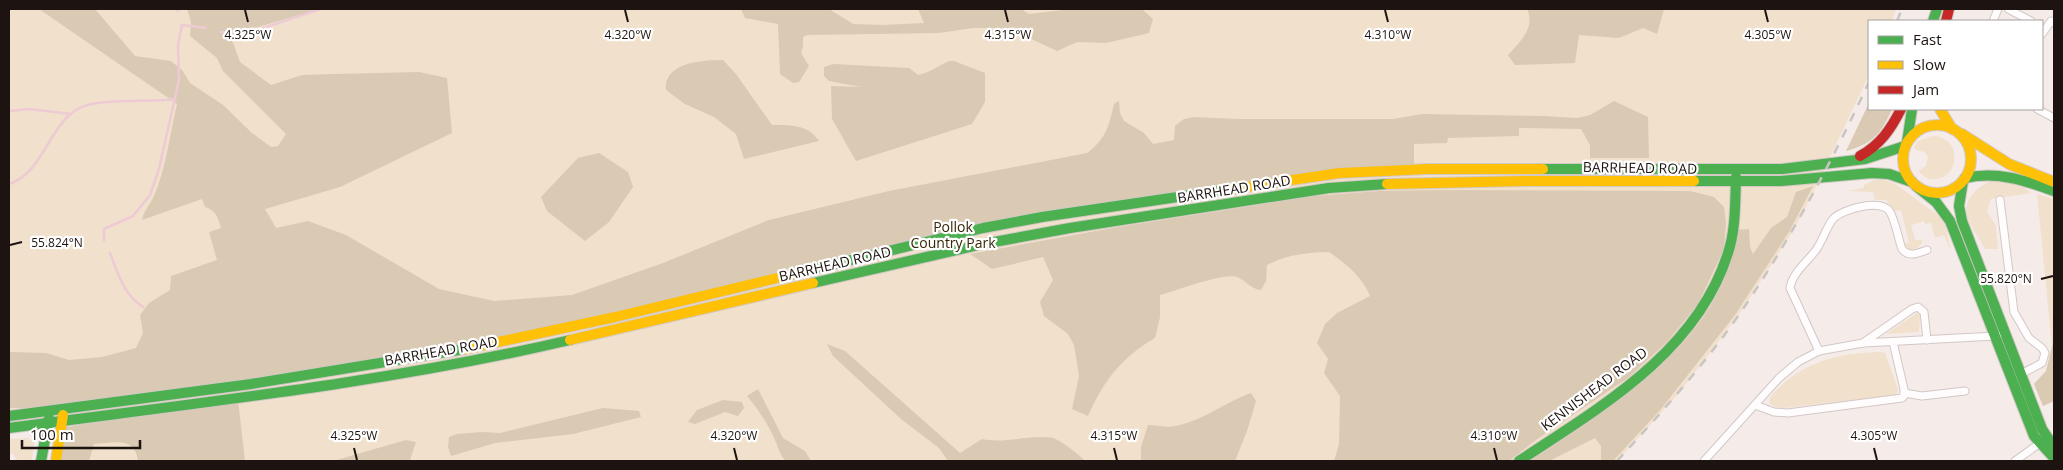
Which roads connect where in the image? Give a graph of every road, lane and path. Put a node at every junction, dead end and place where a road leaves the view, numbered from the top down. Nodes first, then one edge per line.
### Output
1 (2008, 9) edge
2 (2029, 20) edge
3 (2053, 20) edge
4 (2043, 30) edge
5 (1900, 110) edge
6 (1912, 110) edge
7 (1941, 110) edge
8 (2040, 110) edge
9 (2054, 118) edge
10 (1955, 131) junction
11 (1906, 145) junction
12 (1848, 162) junction
13 (1628, 169) junction
14 (1736, 169) junction
15 (1964, 180) junction
16 (1628, 181) junction
17 (1736, 182) junction
18 (2054, 182) edge
19 (1914, 184) junction
20 (1249, 186) junction
21 (2054, 191) edge
22 (1250, 200) junction
23 (2000, 200) dead end
24 (1927, 250) dead end
25 (2001, 335) junction
26 (1927, 340) junction
27 (1893, 342) junction
28 (1863, 343) junction
29 (1819, 351) junction
30 (2021, 374) junction
31 (184, 392) junction
32 (1965, 392) dead end
33 (1904, 393) junction
34 (186, 404) junction
35 (1755, 405) junction
36 (62, 409) junction
37 (48, 411) junction
38 (9, 416) edge
39 (63, 421) junction
40 (50, 423) junction
41 (9, 428) edge
42 (2043, 440) junction
43 (2054, 447) edge
44 (2054, 458) edge
45 (1707, 460) edge
46 (41, 461) edge
47 (56, 461) edge
48 (1519, 461) edge
49 (2015, 461) edge

1 - 2 street
3 - 4 street
5 - 12 main road
6 - 11 main road
7 - 10 main road
8 - 9 street
10 - 11 main road
10 - 15 main road
10 - 18 main road
11 - 12 main road, BARRHEAD ROAD
11 - 19 main road
12 - 14 main road, BARRHEAD ROAD
13 - 14 main road, BARRHEAD ROAD
13 - 16 main road
13 - 20 main road, BARRHEAD ROAD
14 - 17 main road, KENNISHEAD ROAD
15 - 19 main road
15 - 21 main road
15 - 25 main road
16 - 17 main road, BARRHEAD ROAD
16 - 22 main road, BARRHEAD ROAD
17 - 19 main road, BARRHEAD ROAD
17 - 48 main road, KENNISHEAD ROAD
19 - 25 main road
20 - 22 main road
20 - 31 main road, BARRHEAD ROAD
22 - 34 main road, BARRHEAD ROAD
23 - 30 street
24 - 29 street
25 - 26 street
25 - 30 main road
25 - 42 main road
26 - 27 street
26 - 28 street
27 - 28 street
27 - 33 street
28 - 29 street
29 - 35 street
30 - 42 main road
31 - 34 main road
31 - 36 main road, BARRHEAD ROAD
32 - 33 street
33 - 35 street
34 - 39 main road, BARRHEAD ROAD
35 - 45 street
36 - 37 main road, BARRHEAD ROAD
36 - 39 main road
37 - 38 main road, BARRHEAD ROAD
37 - 40 main road
39 - 40 main road, BARRHEAD ROAD
39 - 47 main road
40 - 41 main road, BARRHEAD ROAD
40 - 46 main road
42 - 43 main road
42 - 44 main road
42 - 49 street

